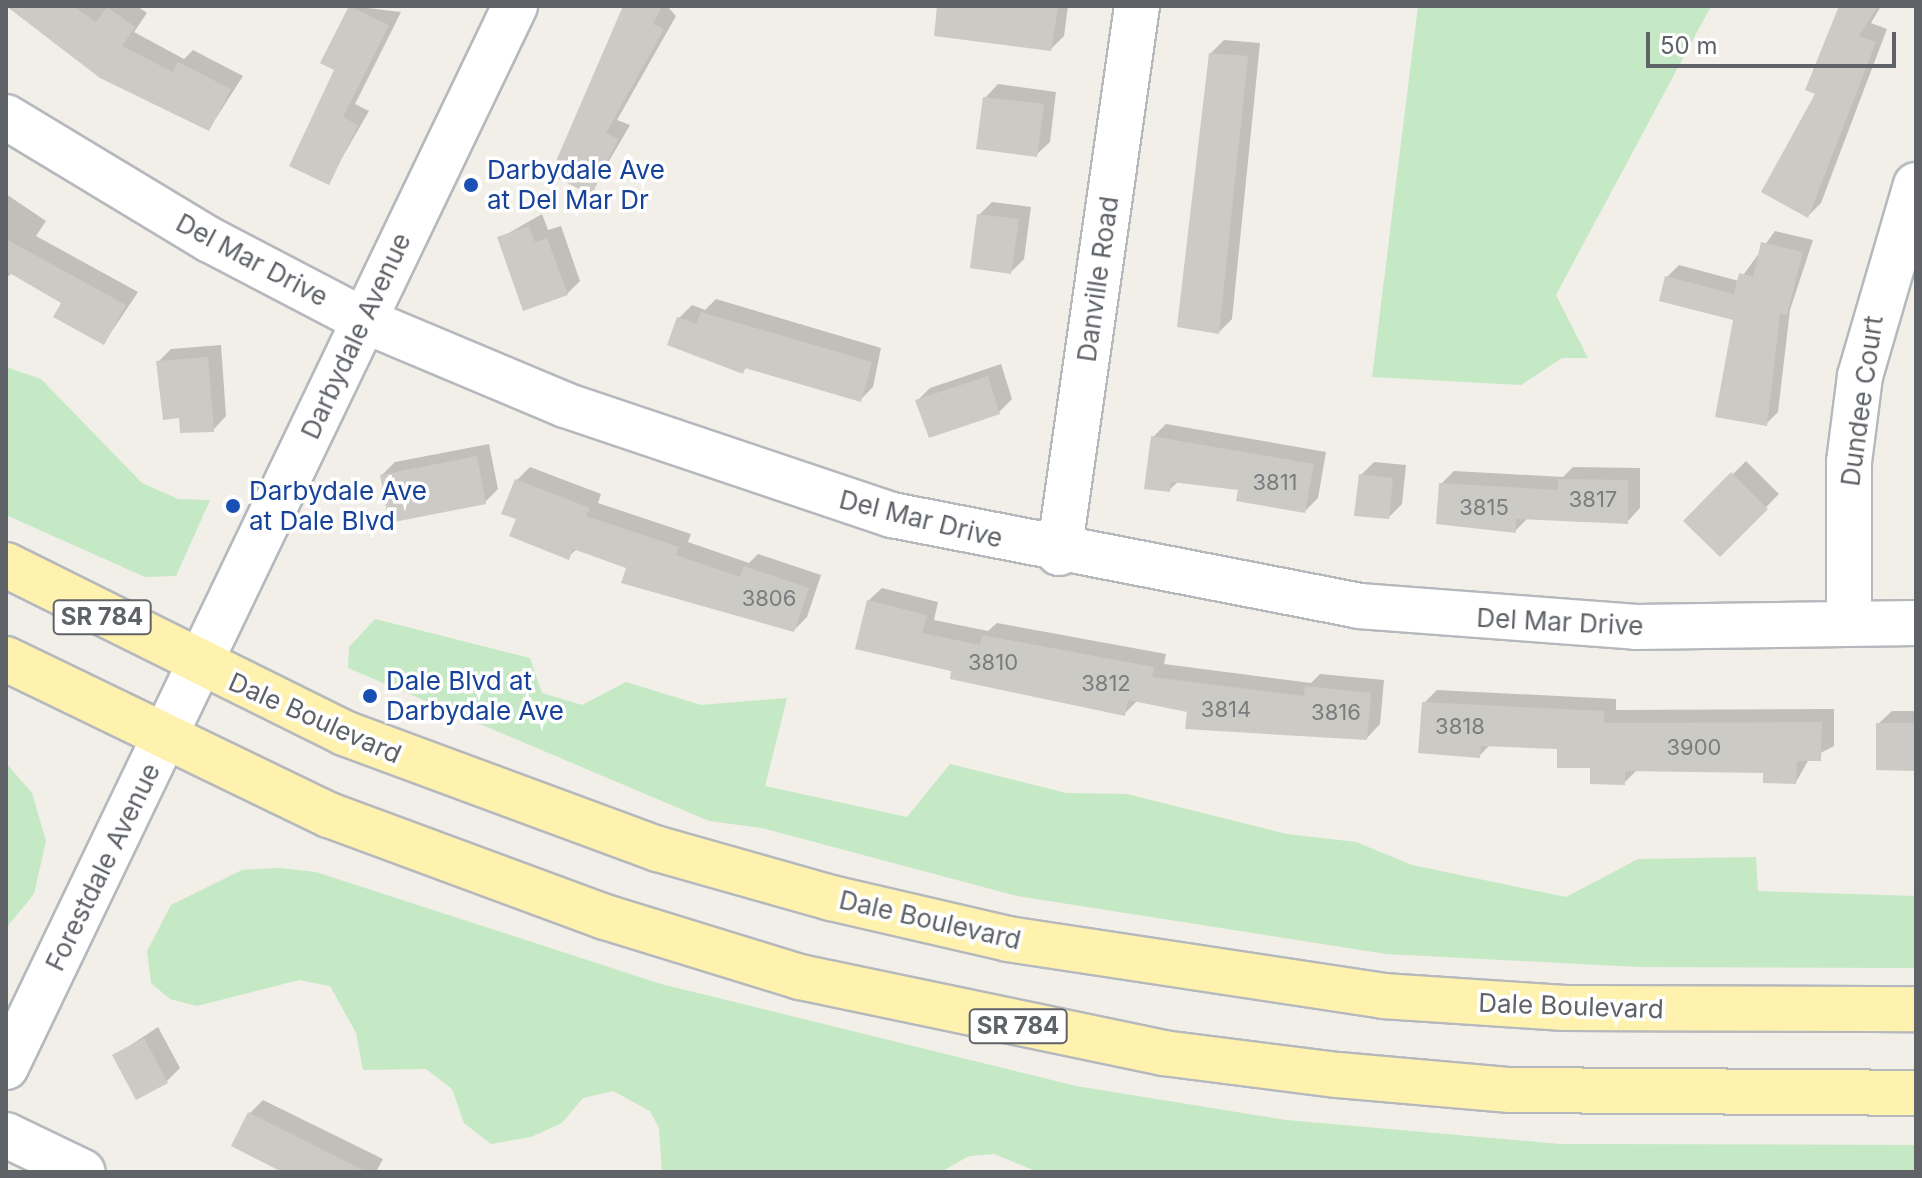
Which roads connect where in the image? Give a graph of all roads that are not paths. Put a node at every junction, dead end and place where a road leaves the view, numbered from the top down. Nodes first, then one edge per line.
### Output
1 (515, 6) edge
2 (1137, 6) edge
3 (6, 117) edge
4 (1916, 185) edge
5 (363, 320) junction
6 (1059, 553) junction
7 (6, 565) edge
8 (1849, 623) junction
9 (1916, 623) edge
10 (6, 659) edge
11 (200, 667) junction
12 (164, 741) junction
13 (1916, 1009) edge
14 (6, 1067) edge
15 (1916, 1093) edge
16 (6, 1135) edge
17 (83, 1172) edge

1 - 5 street, Darbydale Avenue
2 - 6 street, Danville Road
3 - 5 street, Del Mar Drive
4 - 8 street, Dundee Court
5 - 6 street, Del Mar Drive
5 - 11 street, Darbydale Avenue
6 - 8 street, Del Mar Drive
7 - 11 main road, Dale Boulevard / SR 784
8 - 9 street, Del Mar Drive
10 - 12 main road, SR 784
11 - 12 street, Forestdale Avenue
11 - 13 main road, Dale Boulevard / SR 784
12 - 14 street, Forestdale Avenue
12 - 15 main road, SR 784
16 - 17 street

